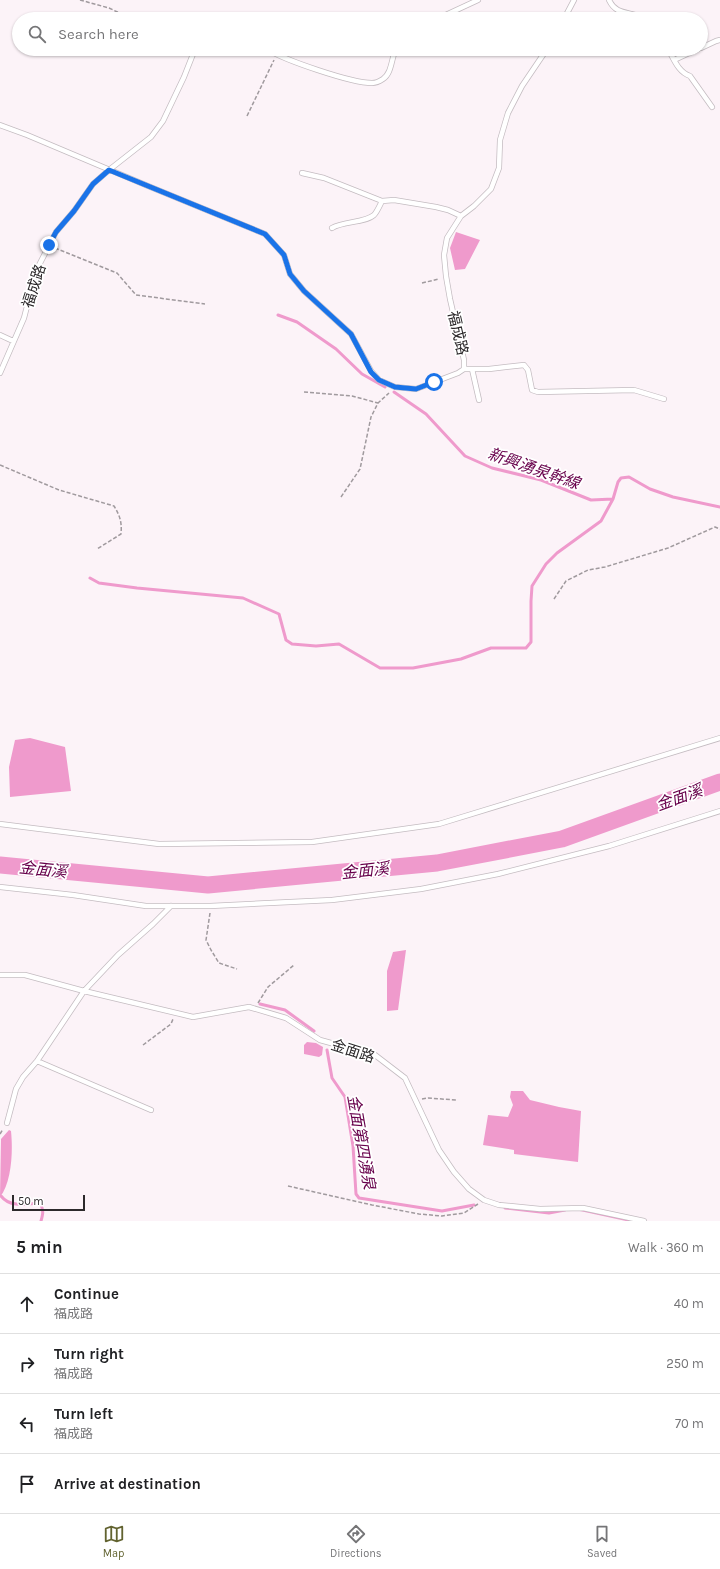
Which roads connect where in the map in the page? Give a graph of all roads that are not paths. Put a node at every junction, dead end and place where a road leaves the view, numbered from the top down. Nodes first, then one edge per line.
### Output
1 (478, 0) edge
2 (574, 0) edge
3 (609, 0) edge
4 (452, 12) edge
5 (568, 12) edge
6 (622, 12) edge
7 (720, 40) edge
8 (708, 45) edge
9 (192, 56) edge
10 (279, 56) edge
11 (392, 56) edge
12 (542, 56) edge
13 (672, 56) edge
14 (683, 56) edge
15 (674, 60) junction
16 (712, 107) dead end
17 (0, 125) edge
18 (109, 170) junction
19 (302, 173) dead end
20 (382, 201) junction
21 (461, 216) junction
22 (332, 228) dead end
23 (0, 335) edge
24 (13, 341) junction
25 (464, 369) junction
26 (472, 369) junction
27 (0, 373) edge
28 (664, 399) dead end
29 (478, 400) dead end
30 (720, 738) edge
31 (720, 811) edge
32 (0, 824) edge
33 (0, 887) edge
34 (171, 906) junction
35 (0, 975) edge
36 (84, 991) junction
37 (37, 1061) junction
38 (151, 1110) dead end
39 (7, 1123) dead end
40 (644, 1221) edge

1 - 4 lane
2 - 5 lane
3 - 6 lane
7 - 8 lane
9 - 18 lane, 福成路
10 - 11 lane
12 - 21 lane, 福成路
13 - 15 lane
14 - 15 lane
15 - 16 lane
17 - 18 lane, 福成路
18 - 24 lane, 福成路
18 - 25 lane, 福成路
19 - 20 lane
20 - 21 lane
20 - 22 lane
21 - 25 lane, 福成路
23 - 24 lane
24 - 27 lane, 福成路
25 - 26 lane
26 - 28 lane
26 - 29 lane
30 - 32 lane
31 - 34 lane
33 - 34 lane
34 - 36 lane
35 - 36 lane, 金面路
36 - 37 lane
36 - 40 lane, 金面路
37 - 38 lane
37 - 39 lane

